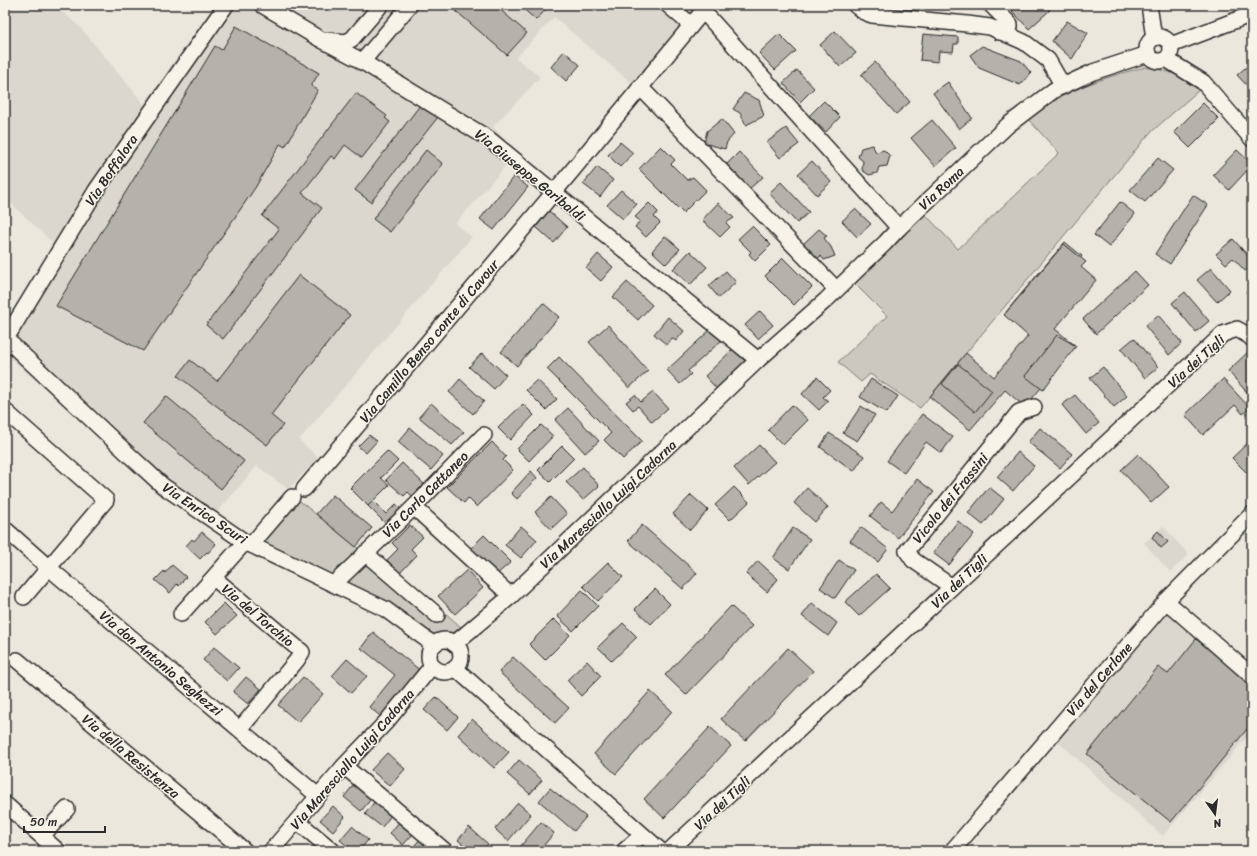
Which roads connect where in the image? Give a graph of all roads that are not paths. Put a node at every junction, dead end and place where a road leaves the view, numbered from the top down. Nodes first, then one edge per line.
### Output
1 (226, 5) edge
2 (262, 5) edge
3 (381, 5) edge
4 (410, 5) edge
5 (668, 5) edge
6 (854, 5) edge
7 (991, 5) edge
8 (1149, 5) edge
9 (705, 8) edge
10 (1252, 14) edge
11 (691, 25) junction
12 (999, 32) junction
13 (1154, 38) junction
14 (320, 39) junction
15 (1171, 45) junction
16 (1148, 54) junction
17 (1166, 59) junction
18 (362, 62) junction
19 (1063, 86) junction
20 (640, 87) junction
21 (1252, 139) edge
22 (553, 193) junction
23 (899, 228) junction
24 (836, 289) junction
25 (1252, 339) edge
26 (5, 340) edge
27 (758, 360) junction
28 (1034, 408) dead end
29 (5, 411) edge
30 (484, 435) dead end
31 (414, 508) junction
32 (1252, 514) edge
33 (5, 529) edge
34 (248, 543) junction
35 (365, 553) junction
36 (49, 568) junction
37 (214, 578) junction
38 (334, 584) junction
39 (952, 587) junction
40 (511, 596) junction
41 (24, 597) dead end
42 (1166, 601) junction
43 (181, 614) dead end
44 (437, 615) dead end
45 (454, 644) junction
46 (434, 645) junction
47 (17, 660) dead end
48 (432, 666) junction
49 (455, 668) junction
50 (1252, 676) edge
51 (240, 729) junction
52 (344, 766) junction
53 (318, 796) junction
54 (5, 804) edge
55 (66, 809) dead end
56 (297, 821) junction
57 (42, 836) junction
58 (642, 836) junction
59 (58, 851) edge
60 (246, 851) edge
61 (271, 851) edge
62 (333, 851) edge
63 (445, 851) edge
64 (624, 851) edge
65 (661, 851) edge
66 (669, 851) edge
67 (952, 851) edge

1 - 26 street, Via Boffalora
2 - 14 street, Via Giuseppe Garibaldi
3 - 14 street
4 - 18 street
5 - 11 street
6 - 12 street
7 - 12 street
8 - 13 street
9 - 11 street, Via Camillo Benso conte di Cavour
9 - 23 street
10 - 15 street
11 - 20 street, Via Camillo Benso conte di Cavour
12 - 19 street
13 - 15 street
13 - 16 street
14 - 18 street, Via Giuseppe Garibaldi
15 - 17 street
16 - 17 street
16 - 19 street, Via Roma
17 - 21 street
18 - 22 street, Via Giuseppe Garibaldi
19 - 23 street, Via Roma
20 - 22 street, Via Camillo Benso conte di Cavour
20 - 24 street
22 - 27 street, Via Giuseppe Garibaldi
22 - 34 street, Via Camillo Benso conte di Cavour
23 - 24 street, Via Roma
24 - 27 street, Via Roma
25 - 39 street, Via dei Tigli
26 - 34 street, Via Enrico Scuri
27 - 40 street, Via Maresciallo Luigi Cadorna
28 - 39 street, Vicolo dei Frassini
29 - 36 street
30 - 31 street, Via Carlo Cattaneo
31 - 35 street, Via Carlo Cattaneo
31 - 40 street
32 - 42 street, Via del Cerlone
33 - 36 street, Via don Antonio Seghezzi
34 - 37 street, Via del Torchio
34 - 38 street, Via Enrico Scuri
35 - 38 street, Via Carlo Cattaneo
35 - 44 street
36 - 41 street
36 - 51 street, Via don Antonio Seghezzi
37 - 43 street, Via del Torchio
37 - 51 street, Via del Torchio
38 - 46 street, Via Enrico Scuri
39 - 66 street, Via dei Tigli
40 - 45 street, Via Maresciallo Luigi Cadorna
42 - 50 street
42 - 67 street, Via del Cerlone
45 - 46 street
45 - 49 street
46 - 48 street
47 - 60 street, Via della Resistenza
48 - 49 street
48 - 52 street, Via Maresciallo Luigi Cadorna
49 - 58 street
51 - 53 street, Via don Antonio Seghezzi
52 - 53 street, Via Maresciallo Luigi Cadorna
52 - 63 street
53 - 56 street, Via Maresciallo Luigi Cadorna
54 - 57 street
55 - 57 street
56 - 61 street, Via Maresciallo Luigi Cadorna
56 - 62 street
57 - 59 street
58 - 64 street
58 - 65 street

